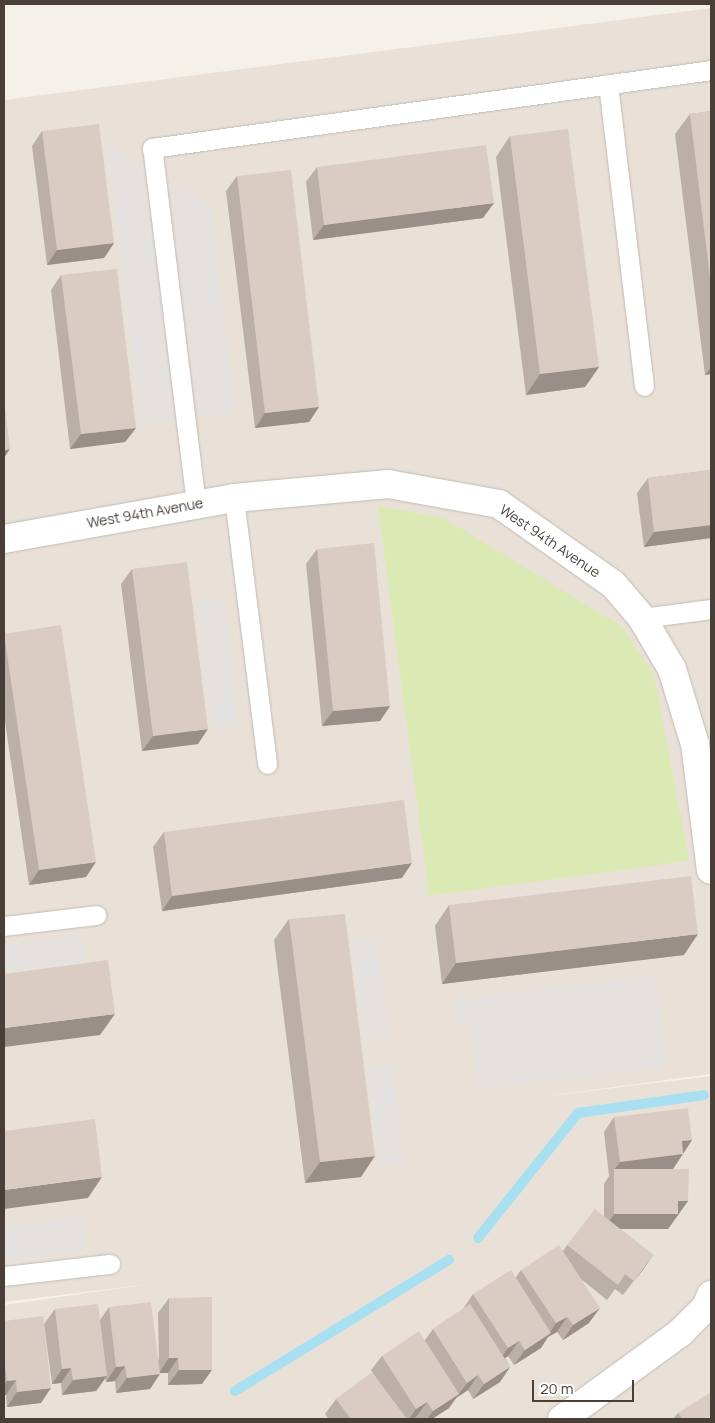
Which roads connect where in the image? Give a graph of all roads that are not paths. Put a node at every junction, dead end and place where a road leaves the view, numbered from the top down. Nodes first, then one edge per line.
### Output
1 (711, 70) edge
2 (608, 84) junction
3 (644, 386) dead end
4 (234, 498) junction
5 (196, 504) junction
6 (4, 540) edge
7 (711, 609) edge
8 (642, 618) junction
9 (267, 764) dead end
10 (709, 808) edge
11 (711, 870) edge
12 (96, 915) dead end
13 (4, 926) edge
14 (110, 1264) dead end
15 (4, 1276) edge
16 (711, 1295) edge
17 (575, 1415) edge

1 - 2 lane
2 - 3 lane
2 - 5 lane
4 - 5 street, West 94th Avenue
4 - 8 street, West 94th Avenue
4 - 9 lane
5 - 6 street, West 94th Avenue
7 - 8 lane
8 - 10 street, West 94th Avenue
10 - 11 street, West 94th Avenue
12 - 13 lane
14 - 15 lane
16 - 17 street

